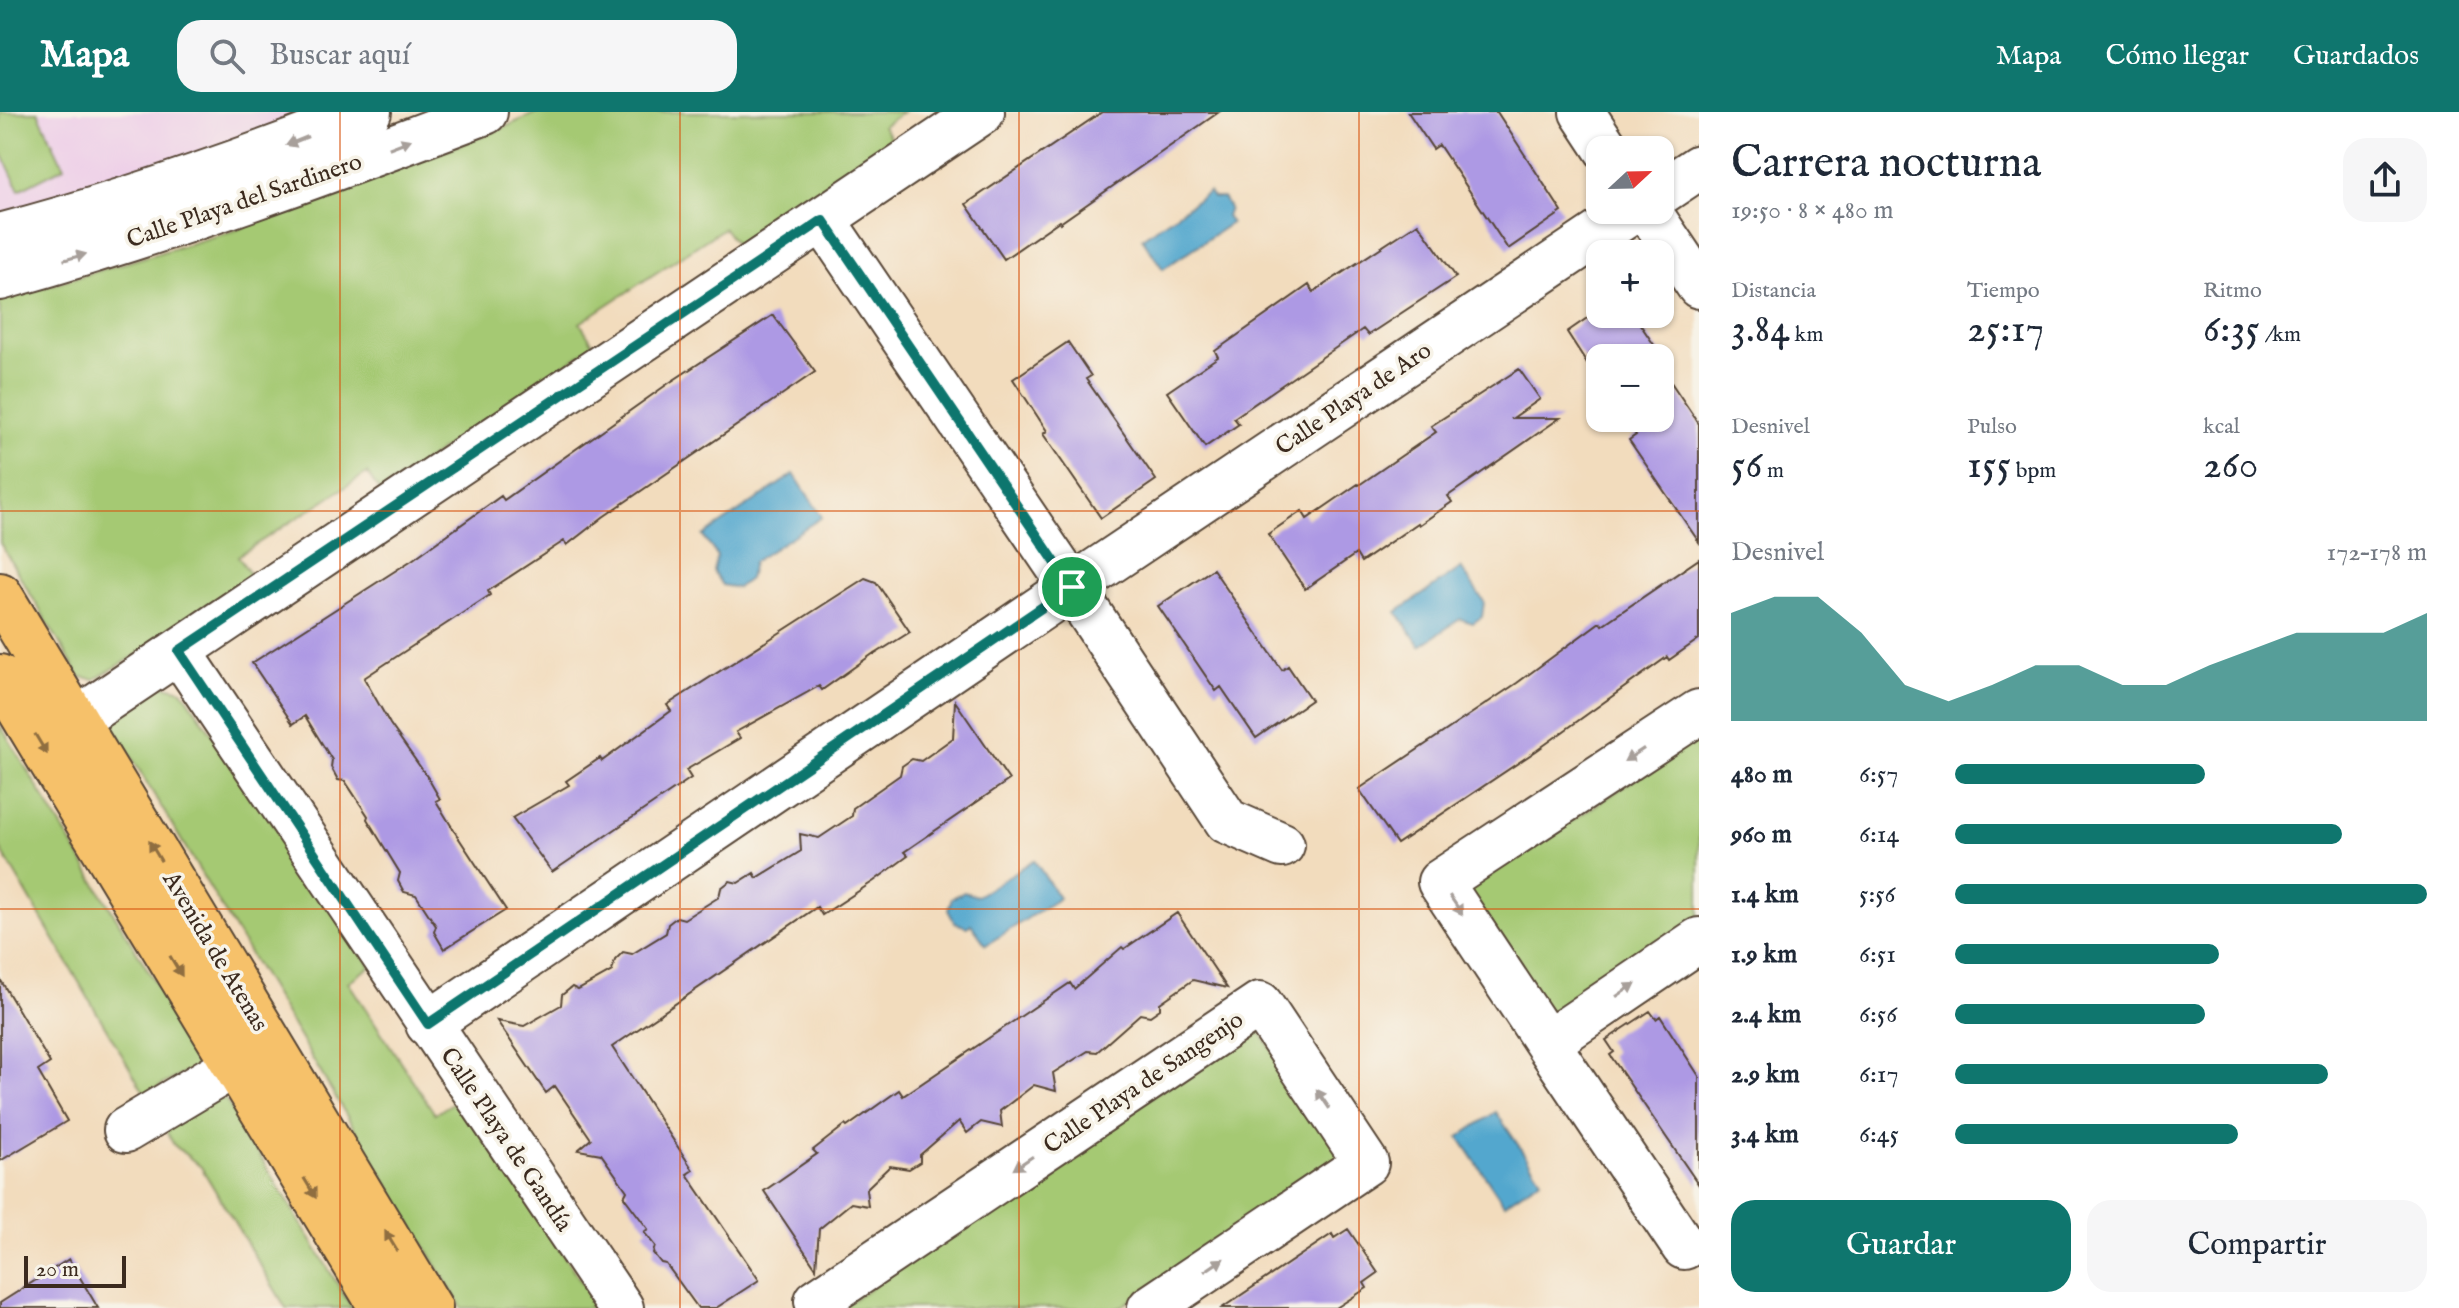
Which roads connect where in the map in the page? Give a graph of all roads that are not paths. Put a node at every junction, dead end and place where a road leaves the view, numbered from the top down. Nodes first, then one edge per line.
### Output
1 (369, 112) edge
2 (485, 112) edge
3 (982, 112) edge
4 (1582, 112) edge
5 (1598, 136) edge
6 (1699, 167) edge
7 (1674, 184) edge
8 (823, 220) junction
9 (1613, 224) edge
10 (1657, 224) edge
11 (0, 236) edge
12 (0, 278) edge
13 (1699, 286) edge
14 (1072, 587) junction
15 (0, 595) edge
16 (179, 651) junction
17 (0, 677) edge
18 (1699, 712) edge
19 (76, 720) junction
20 (1282, 845) dead end
21 (1699, 940) edge
22 (428, 1024) junction
23 (1547, 1043) junction
24 (253, 1054) junction
25 (126, 1130) dead end
26 (1684, 1247) dead end
27 (382, 1308) edge
28 (430, 1308) edge
29 (621, 1308) edge
30 (822, 1308) edge
31 (1150, 1308) edge

1 -> 11 street, Calle Playa del Sardinero
12 -> 2 street, Calle Playa del Sardinero
3 - 8 street
4 - 5 street
6 - 7 street
8 - 14 street
8 - 16 street
9 - 14 street, Calle Playa de Aro
10 - 13 street
14 - 20 street
14 - 22 street, Calle Playa de Aro
15 - 19 main road, Avenida de Atenas
16 - 19 street
16 - 22 street, Calle Playa de Gandía
17 -> 24 main road, Avenida de Atenas
18 -> 23 street
24 -> 19 main road, Avenida de Atenas
23 -> 21 street
22 - 29 street, Calle Playa de Gandía
23 - 26 street
24 - 25 street
24 -> 27 main road, Avenida de Atenas
28 -> 24 main road, Avenida de Atenas
31 -> 30 street, Calle Playa de Sangenjo

